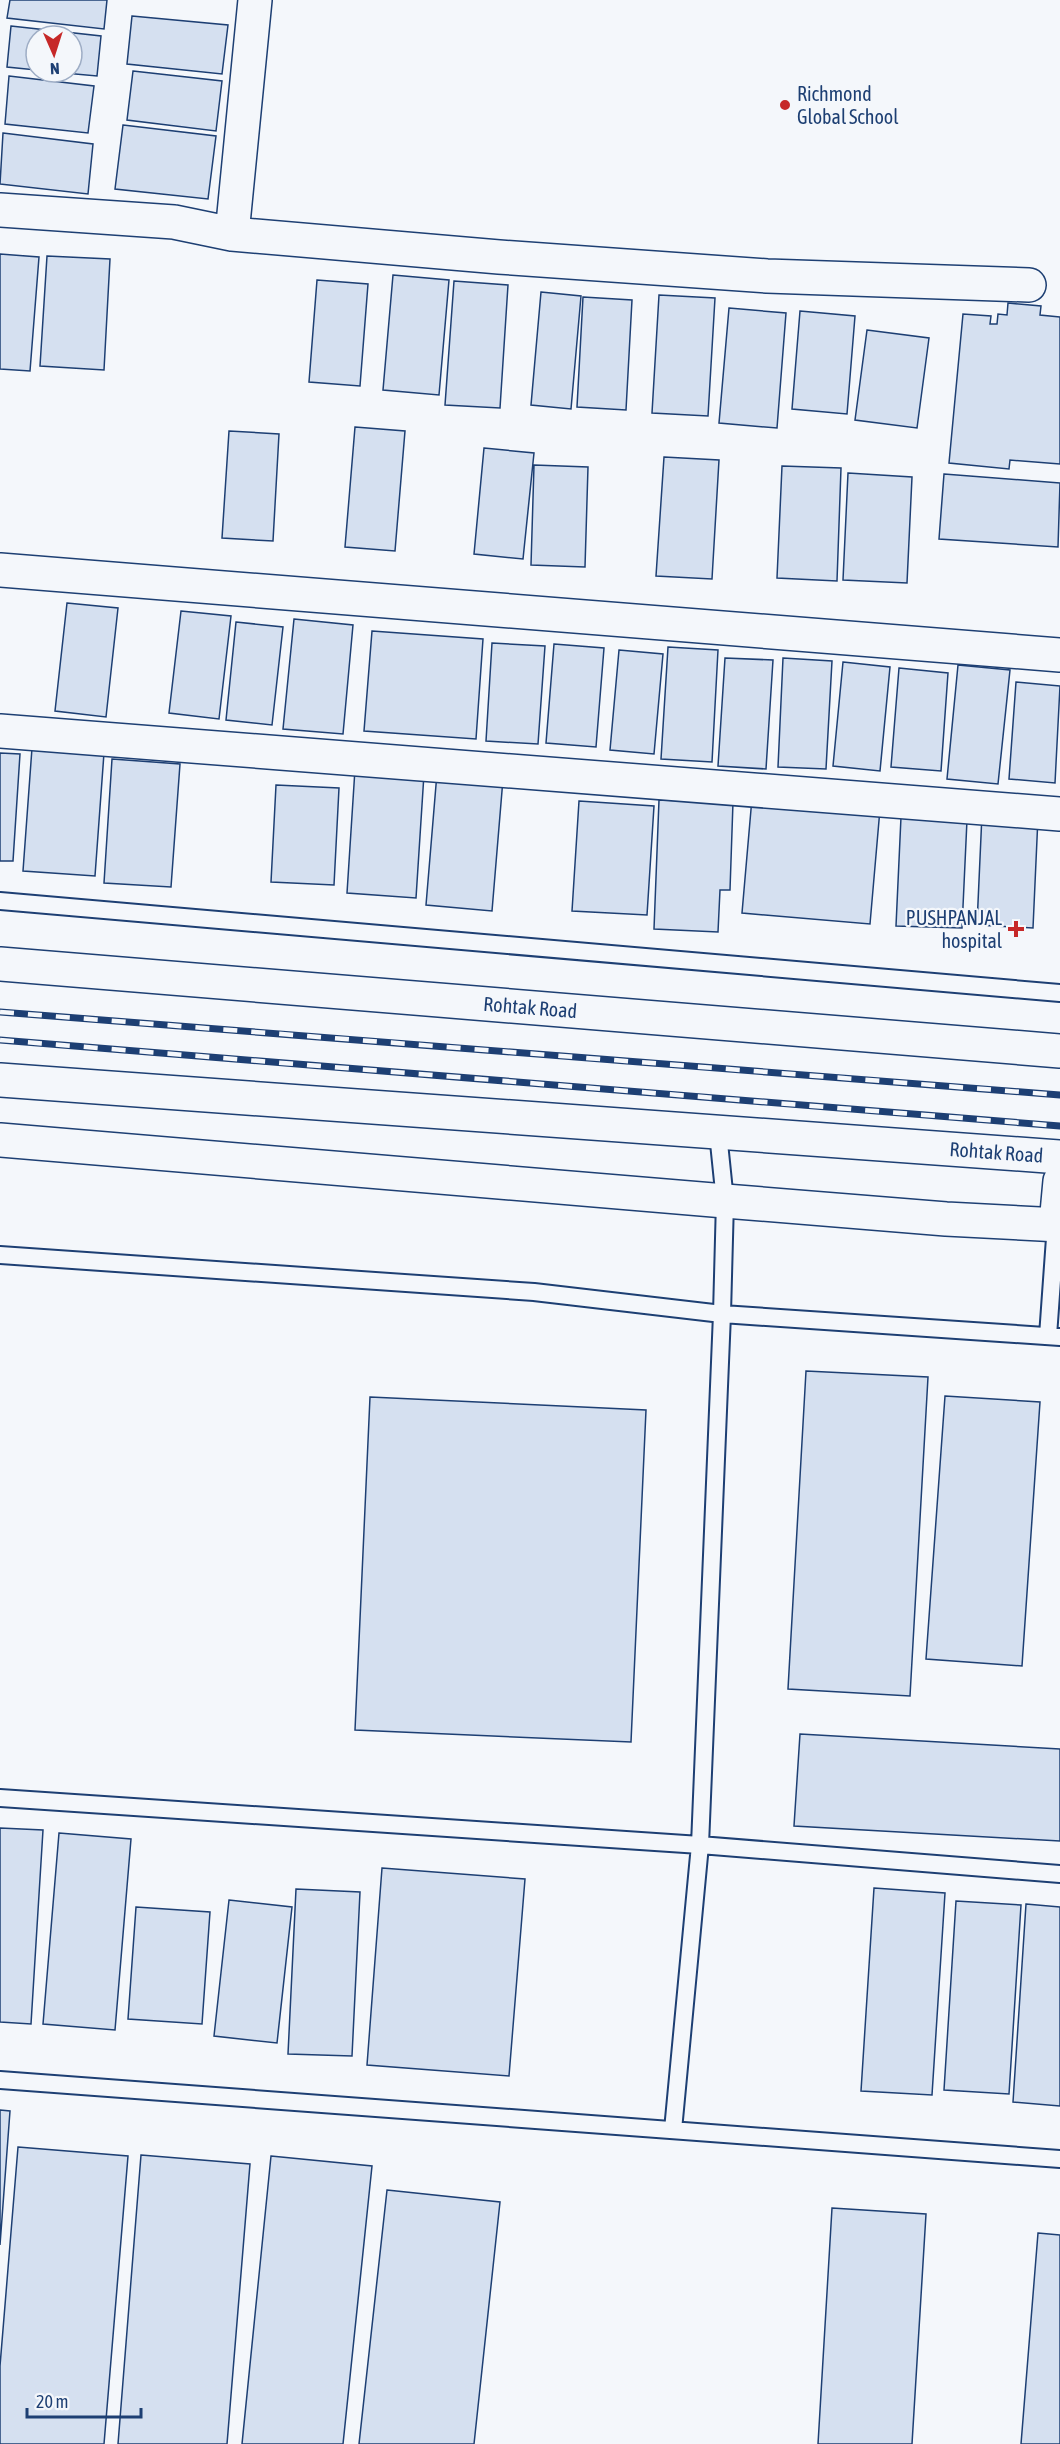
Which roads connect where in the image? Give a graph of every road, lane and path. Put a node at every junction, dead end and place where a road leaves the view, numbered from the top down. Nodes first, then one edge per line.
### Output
1 (255, 0) edge
2 (0, 210) edge
3 (232, 234) junction
4 (1029, 285) dead end
5 (0, 570) edge
6 (1060, 655) edge
7 (0, 731) edge
8 (1060, 814) edge
9 (0, 901) edge
10 (0, 964) edge
11 (1060, 993) edge
12 (1060, 1051) edge
13 (0, 1080) edge
14 (718, 1133) junction
15 (0, 1140) edge
16 (1060, 1157) edge
17 (1060, 1181) edge
18 (725, 1201) junction
19 (1058, 1224) edge
20 (0, 1255) edge
21 (722, 1314) junction
22 (1054, 1337) edge
23 (0, 1798) edge
24 (700, 1845) junction
25 (1060, 1874) edge
26 (0, 2080) edge
27 (673, 2130) junction
28 (1060, 2159) edge

1 - 3 main road
2 - 3 main road
3 - 4 main road
5 - 6 main road
7 - 8 main road
9 - 11 lane
10 - 12 main road, Rohtak Road
13 - 14 main road, Rohtak Road
14 - 16 main road, Rohtak Road
14 - 18 lane
15 - 18 main road
17 - 19 main road
18 - 19 main road
18 - 21 lane
19 - 22 lane
20 - 21 lane
21 - 22 lane
21 - 24 lane
23 - 24 lane
24 - 25 lane
24 - 27 lane
26 - 27 lane
27 - 28 lane

